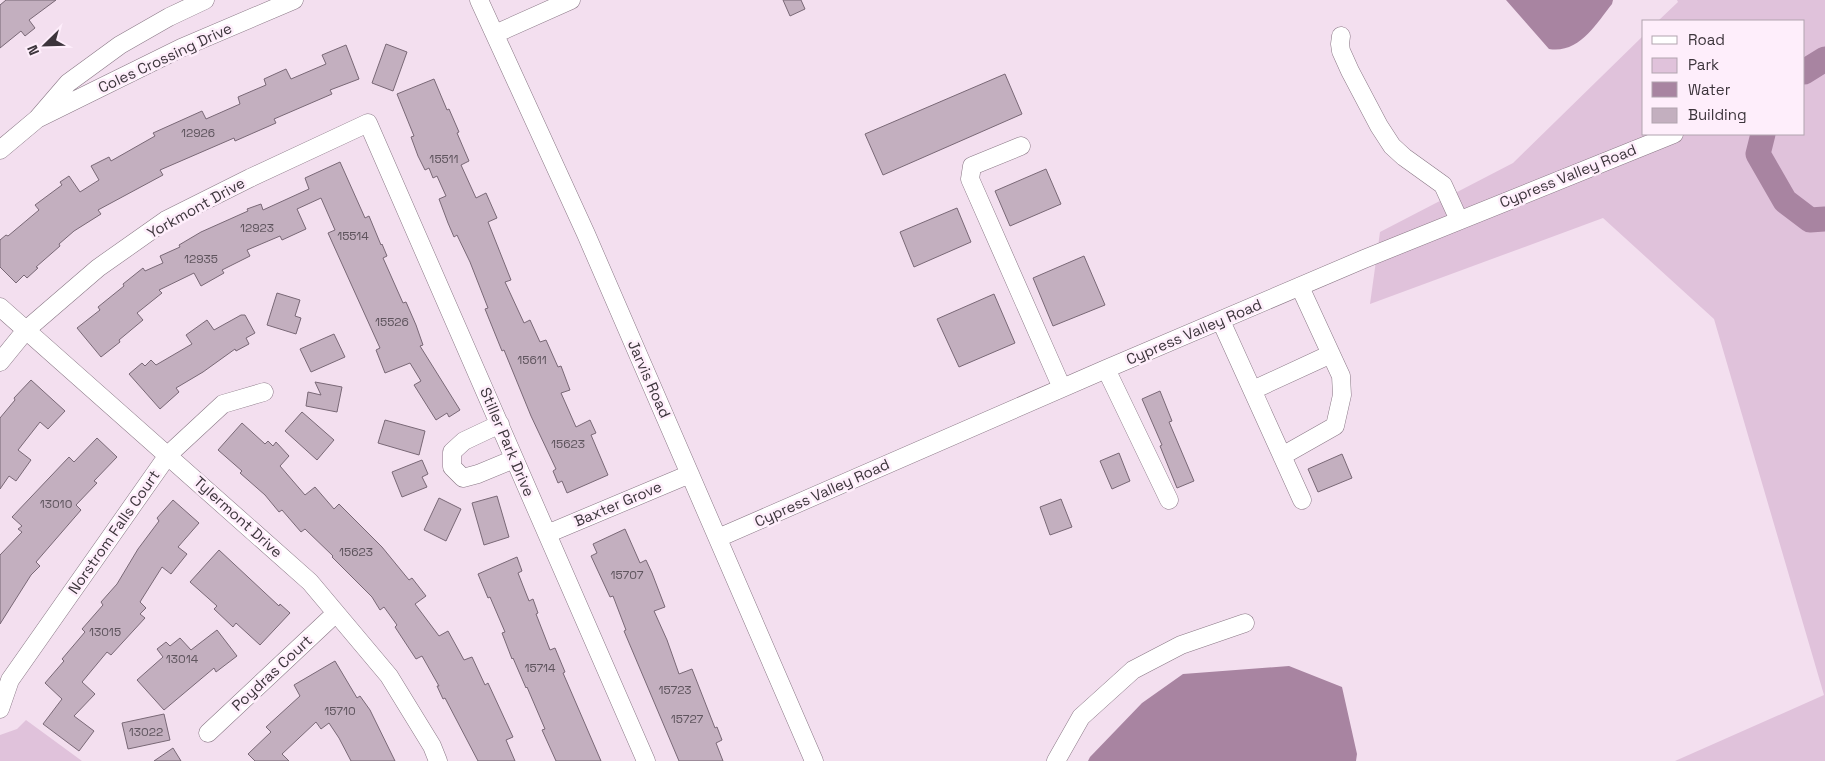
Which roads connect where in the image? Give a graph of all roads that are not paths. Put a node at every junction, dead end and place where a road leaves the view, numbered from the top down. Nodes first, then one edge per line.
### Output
1 (206, 0) edge
2 (294, 0) edge
3 (480, 0) edge
4 (571, 0) edge
5 (495, 34) junction
6 (1341, 36) dead end
7 (37, 119) junction
8 (368, 123) joint
9 (1672, 135) edge
10 (1021, 146) dead end
11 (0, 150) edge
12 (1459, 220) junction
13 (1300, 287) junction
14 (0, 307) edge
15 (1221, 321) junction
16 (26, 330) junction
17 (1331, 354) junction
18 (0, 362) edge
19 (1106, 369) junction
20 (1062, 388) junction
21 (1253, 390) junction
22 (264, 392) dead end
23 (500, 424) junction
24 (168, 455) junction
25 (1282, 456) junction
26 (514, 458) junction
27 (690, 474) junction
28 (1169, 500) dead end
29 (1302, 500) dead end
30 (547, 534) junction
31 (718, 538) junction
32 (336, 613) junction
33 (1245, 623) dead end
34 (0, 709) edge
35 (208, 733) dead end
36 (438, 761) edge
37 (646, 761) edge
38 (814, 761) edge
39 (1056, 761) edge

1 - 7 street, Coles Crossing Drive
2 - 7 street, Coles Crossing Drive
3 - 5 street, Jarvis Road
4 - 5 street
5 - 27 street, Jarvis Road
6 - 12 street
7 - 11 street, Coles Crossing Drive
8 - 16 street, Yorkmont Drive
8 - 23 street, Stiller Park Drive
9 - 12 street, Cypress Valley Road
10 - 20 street
12 - 13 street, Cypress Valley Road
13 - 15 street, Cypress Valley Road
13 - 17 street
14 - 16 street, Tylermont Drive
15 - 19 street, Cypress Valley Road
15 - 21 street
16 - 18 street, Yorkmont Drive
16 - 24 street, Tylermont Drive
17 - 21 street
17 - 25 street
19 - 20 street, Cypress Valley Road
19 - 28 street
20 - 31 street, Cypress Valley Road
21 - 25 street
22 - 24 street, Norstrom Falls Court
23 - 26 street, Stiller Park Drive
23 - 26 street
24 - 32 street, Tylermont Drive
24 - 34 street, Norstrom Falls Court
25 - 29 street
26 - 30 street, Stiller Park Drive
27 - 30 street, Baxter Grove
27 - 31 street, Jarvis Road
30 - 37 street, Stiller Park Drive
31 - 38 street, Jarvis Road
32 - 35 street, Poydras Court
32 - 36 street, Tylermont Drive
33 - 39 street

